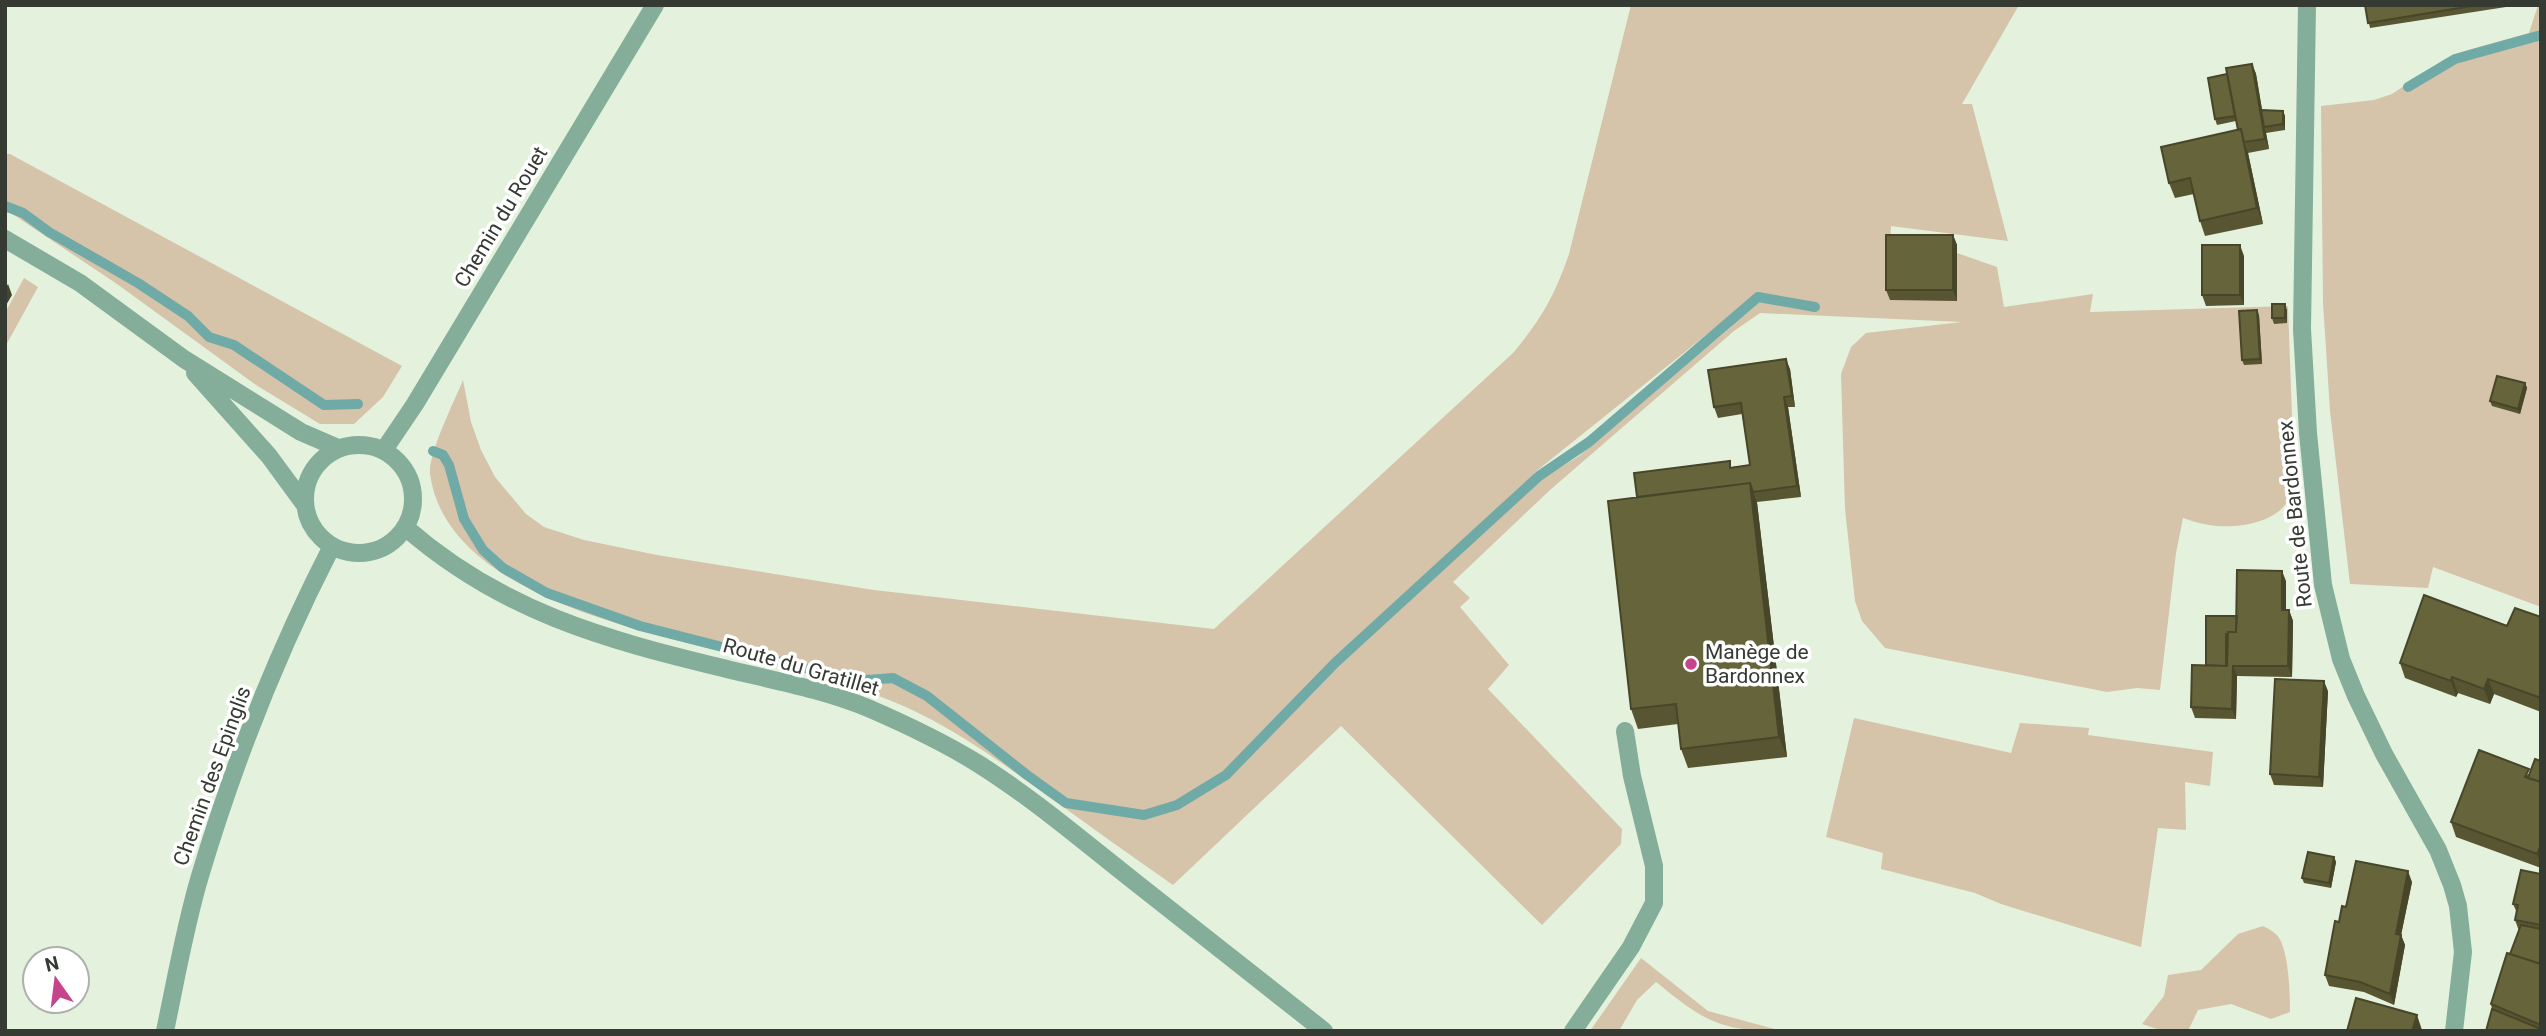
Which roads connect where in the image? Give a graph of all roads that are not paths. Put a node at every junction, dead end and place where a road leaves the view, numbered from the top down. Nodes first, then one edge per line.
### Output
1 (655, 5) edge
2 (2307, 5) edge
3 (5, 240) edge
4 (184, 359) junction
5 (338, 449) junction
6 (384, 450) junction
7 (305, 505) junction
8 (405, 527) junction
9 (332, 546) junction
10 (1625, 731) dead end
11 (165, 1031) edge
12 (1324, 1031) edge
13 (1573, 1031) edge
14 (2454, 1031) edge

1 - 6 street, Chemin du Rouet
2 - 14 street, Route de Bardonnex
3 - 4 street
4 - 5 street
4 - 7 street
5 - 6 street
5 - 7 street
6 - 8 street
7 - 9 street
8 - 9 street
8 - 12 street, Route du Gratillet
9 - 11 street, Chemin des Epinglis
10 - 13 street

